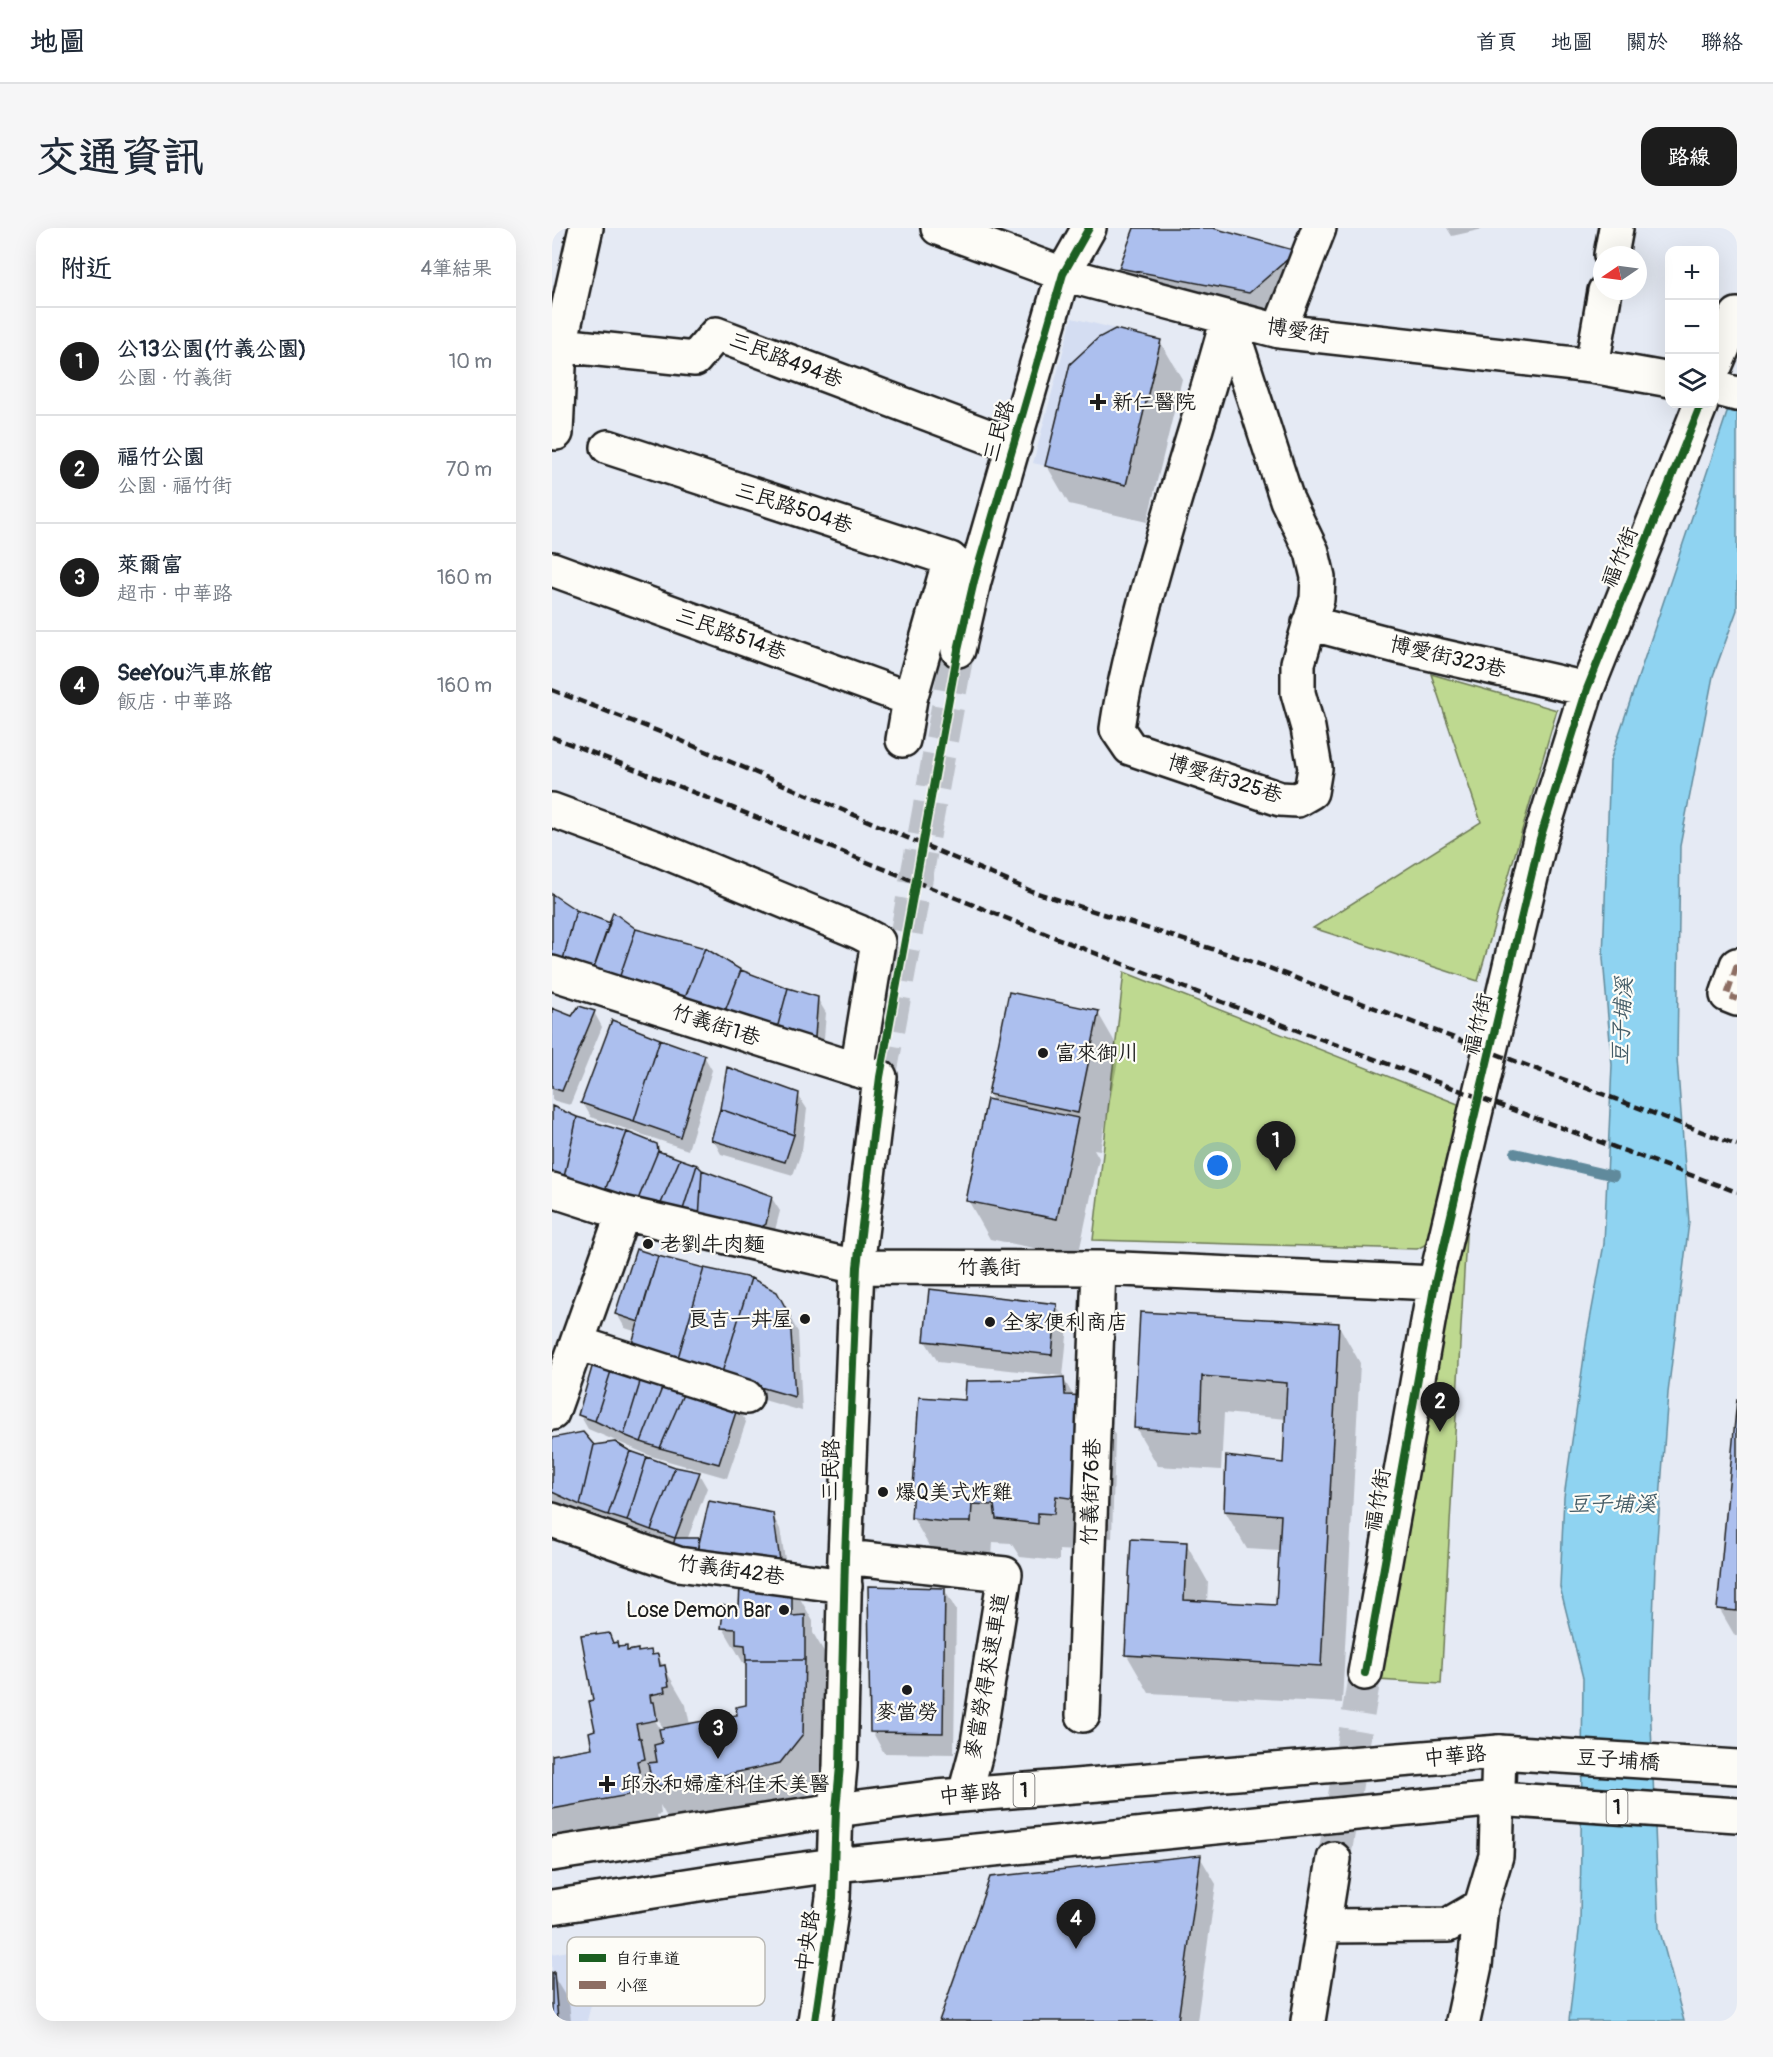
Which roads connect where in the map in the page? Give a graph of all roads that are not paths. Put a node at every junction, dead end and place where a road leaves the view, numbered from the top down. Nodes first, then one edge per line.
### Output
1 (586, 228) edge
2 (938, 228) edge
3 (1089, 228) edge
4 (1319, 228) edge
5 (1616, 228) edge
6 (1613, 246) edge
7 (1063, 274) junction
8 (1603, 300) edge
9 (1737, 315) edge
10 (1228, 318) junction
11 (1279, 331) junction
12 (560, 345) junction
13 (1719, 357) edge
14 (1592, 366) junction
15 (1665, 379) edge
16 (1719, 389) edge
17 (1737, 394) edge
18 (1699, 408) edge
19 (552, 432) edge
20 (1014, 446) junction
21 (608, 447) dead end
22 (950, 559) junction
23 (552, 569) edge
24 (974, 581) junction
25 (1309, 623) junction
26 (958, 650) tunnel mouth
27 (1587, 688) junction
28 (910, 699) junction
29 (903, 740) dead end
30 (552, 810) edge
31 (1737, 966) edge
32 (552, 973) edge
33 (1737, 999) edge
34 (869, 1074) junction
35 (552, 1190) edge
36 (623, 1213) junction
37 (857, 1266) junction
38 (1100, 1268) junction
39 (1435, 1283) junction
40 (577, 1343) junction
41 (746, 1397) dead end
42 (552, 1413) edge
43 (552, 1520) edge
44 (845, 1572) junction
45 (1365, 1673) tunnel mouth
46 (1083, 1715) dead end
47 (1499, 1752) junction
48 (1737, 1767) edge
49 (965, 1794) junction
50 (1497, 1799) junction
51 (836, 1810) junction
52 (1737, 1815) edge
53 (552, 1854) edge
54 (1334, 1859) tunnel mouth
55 (834, 1865) junction
56 (1481, 1906) junction
57 (552, 1907) edge
58 (1324, 1926) junction
59 (815, 2021) edge
60 (1308, 2021) edge
61 (1463, 2021) edge

1 - 12 street
2 - 7 street, 博愛街
3 - 7 street, 三民路
4 - 11 street
5 - 6 street
7 - 10 street, 博愛街
7 - 20 street, 三民路
8 - 14 street
9 - 13 street
10 - 11 street, 博愛街
10 - 25 street, 博愛街325巷
10 - 25 street, 博愛街325巷
11 - 14 street, 博愛街
12 - 19 street
12 - 20 street, 三民路494巷
14 - 15 street, 博愛街
16 - 17 street
18 - 27 street, 福竹街
20 - 24 street, 三民路
21 - 22 street, 三民路504巷
22 - 24 street, 三民路504巷
22 - 28 street
23 - 28 street, 三民路514巷
24 - 26 street, 三民路
25 - 27 street, 博愛街323巷
27 - 39 street, 福竹街
28 - 29 street
30 - 34 street, 三民路
31 - 33 street
32 - 34 street, 竹義街1巷
34 - 37 street, 三民路
35 - 36 street, 竹義街
36 - 37 street, 竹義街
36 - 40 street
37 - 38 street, 竹義街
37 - 44 street, 三民路
38 - 39 street, 竹義街
38 - 46 street, 竹義街76巷
39 - 45 street, 福竹街
40 - 41 street
40 - 42 street
43 - 44 street, 竹義街42巷
44 - 49 street, 麥當勞得來速車道
44 - 51 street, 三民路
47 - 48 street, 豆子埔橋 / 1
47 - 49 street, 中華路 / 1
47 - 50 street
49 - 51 street, 中華路 / 1
50 - 52 street, 1
50 - 55 street, 1
50 - 56 street
51 - 53 street, 中華路 / 1
51 - 55 street, 三民路
54 - 58 street
55 - 57 street, 1
55 - 59 street, 中央路
56 - 58 street
56 - 61 street
58 - 60 street

